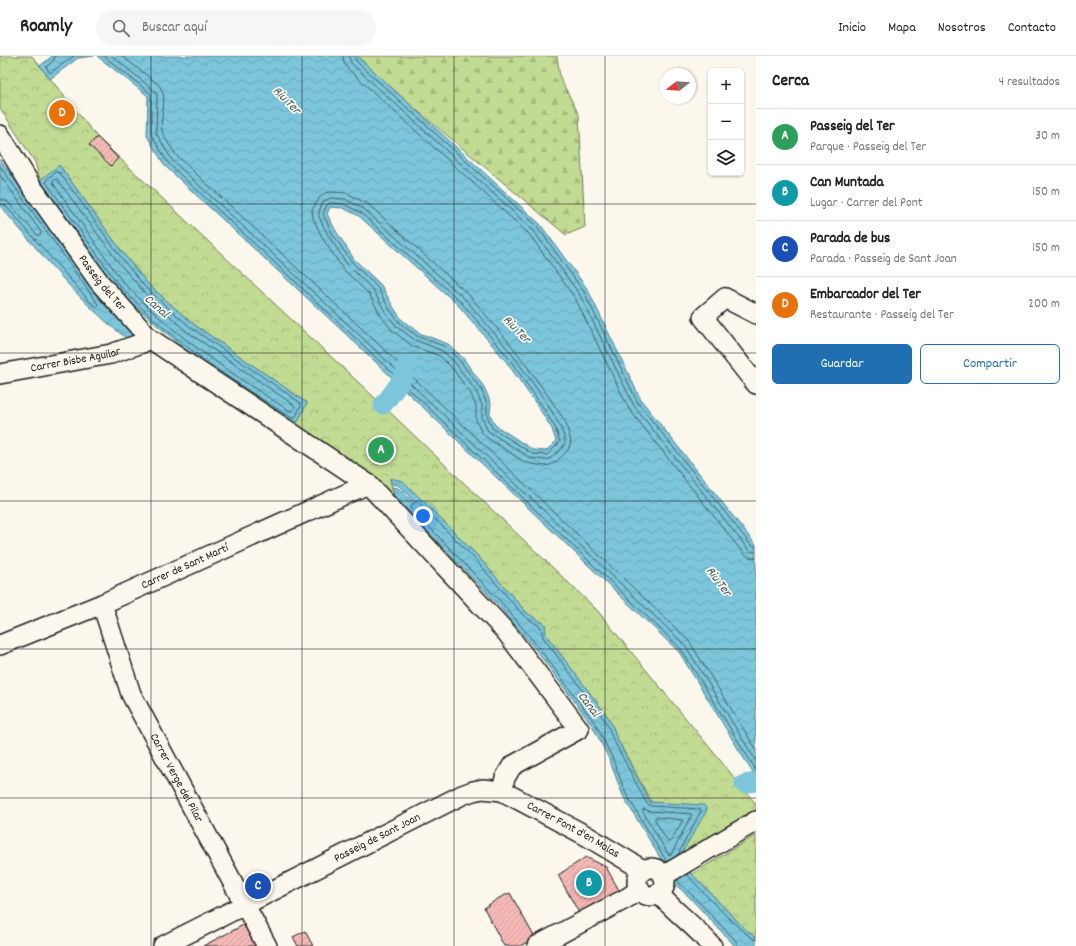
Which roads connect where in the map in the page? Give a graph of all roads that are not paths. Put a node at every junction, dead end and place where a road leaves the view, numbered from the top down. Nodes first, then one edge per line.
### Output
1 (0, 135) edge
2 (756, 314) edge
3 (149, 338) junction
4 (0, 374) edge
5 (756, 384) edge
6 (368, 484) junction
7 (102, 604) junction
8 (0, 645) edge
9 (502, 791) junction
10 (756, 821) edge
11 (643, 870) junction
12 (663, 881) junction
13 (640, 889) junction
14 (244, 905) junction
15 (163, 946) edge
16 (267, 946) edge
17 (537, 946) edge
18 (712, 946) edge

1 - 3 street, Passeig del Ter
2 - 5 street
3 - 4 street, Carrer Bisbe Aguilar
3 - 6 street, Passeig del Ter
6 - 7 street, Carrer de Sant Martí
6 - 9 street, Passeig del Ter
7 - 8 street, Carrer de Sant Martí
7 - 14 street, Carrer Verge del Pilar
9 - 11 street, Carrer Font d'en Molas
9 - 14 street, Passeig de Sant Joan
10 - 12 street
11 - 12 street
11 - 13 street
12 - 13 street
12 - 18 street
13 - 17 street
14 - 15 street, Passeig de Sant Joan
14 - 16 street, Carrer Verge del Pilar

